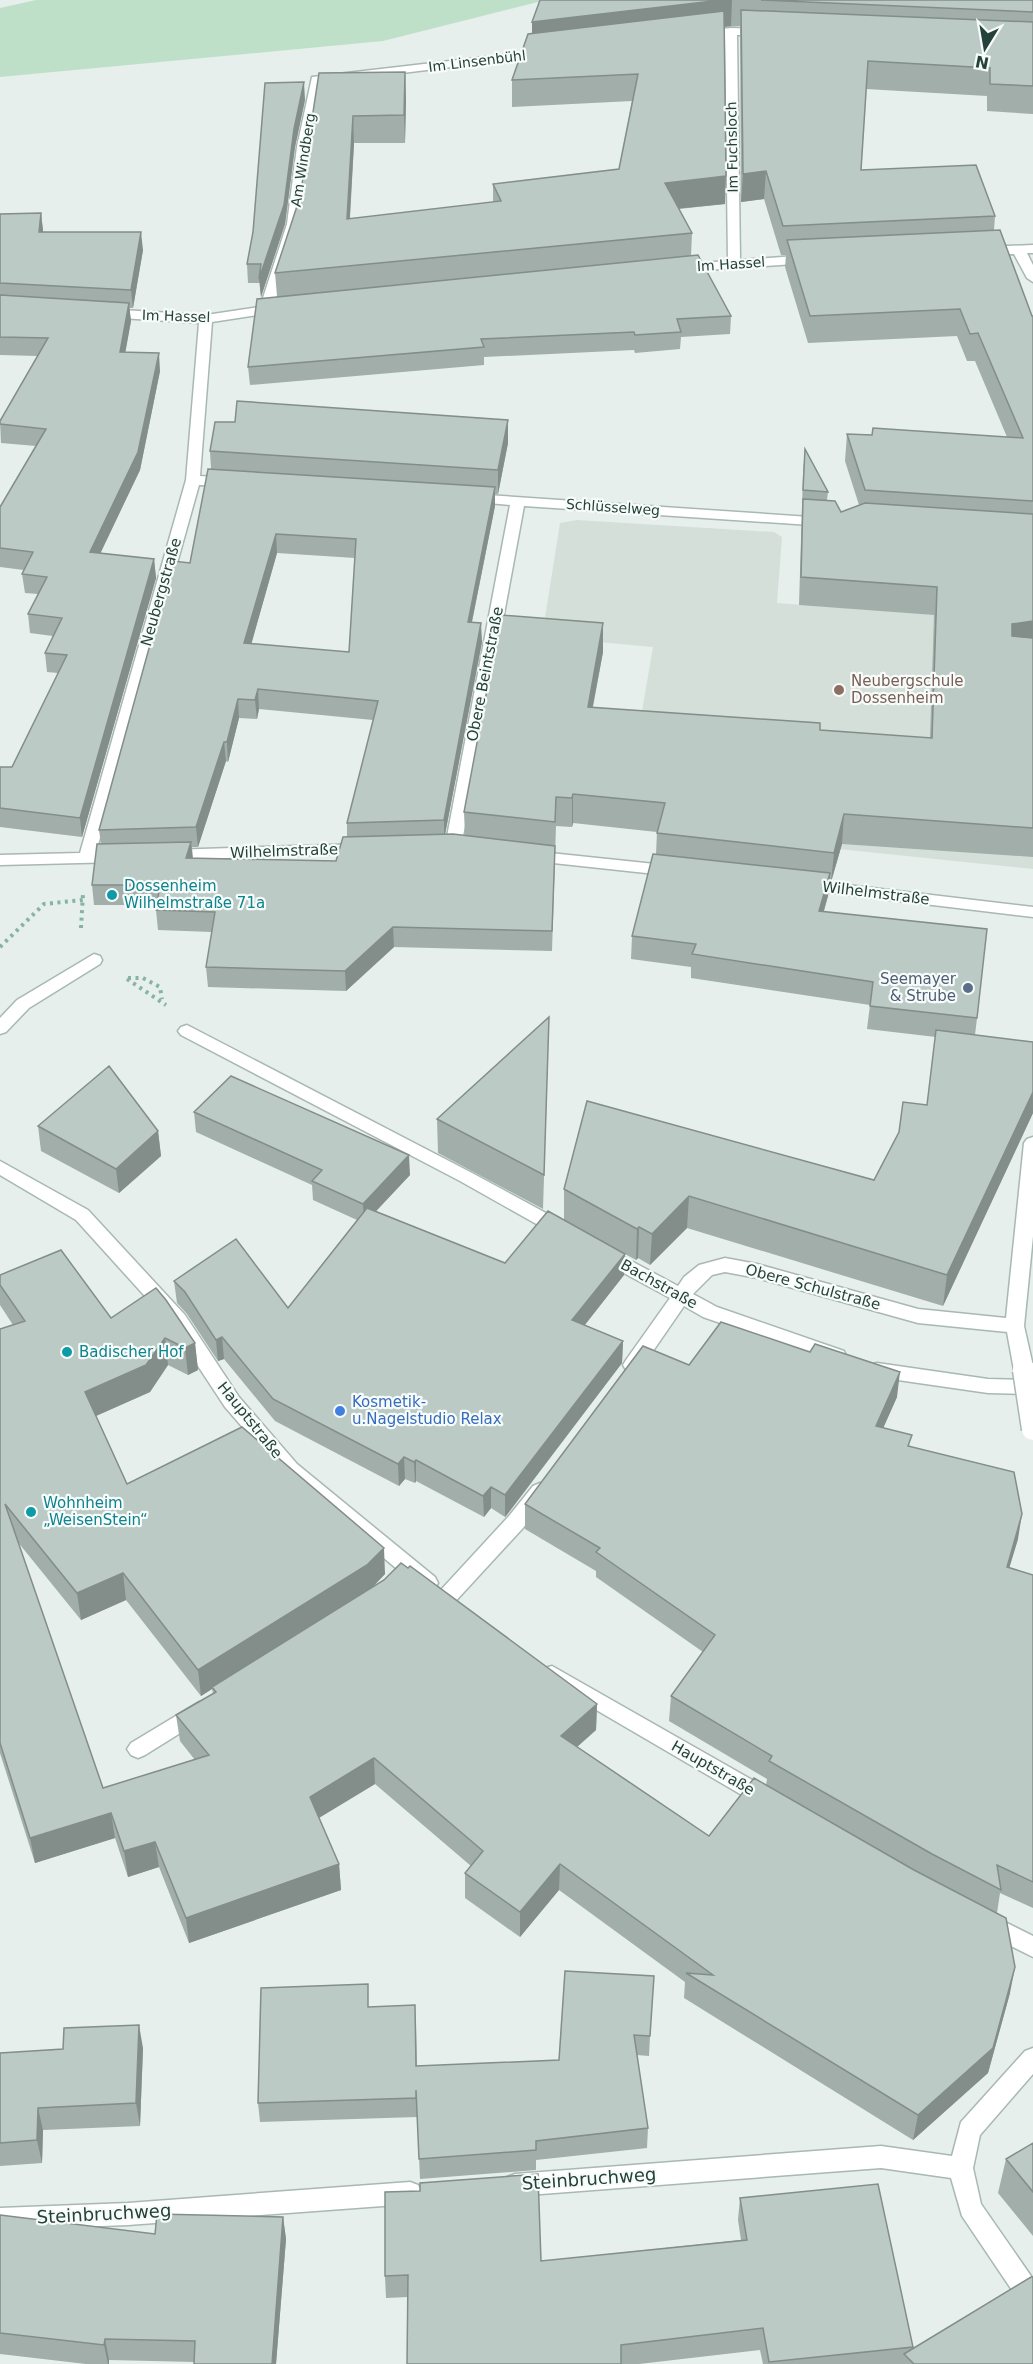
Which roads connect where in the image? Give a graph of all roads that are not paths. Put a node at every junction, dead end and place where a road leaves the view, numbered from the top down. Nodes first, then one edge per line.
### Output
1 (730, 31) junction
2 (777, 33) edge
3 (695, 35) edge
4 (553, 52) edge
5 (316, 80) joint
6 (1033, 249) edge
7 (1019, 250) junction
8 (971, 252) edge
9 (817, 259) edge
10 (734, 262) junction
11 (664, 270) edge
12 (1033, 278) edge
13 (290, 307) edge
14 (266, 309) junction
15 (92, 312) edge
16 (206, 319) junction
17 (193, 480) junction
18 (239, 483) edge
19 (460, 497) edge
20 (518, 501) junction
21 (835, 523) edge
22 (453, 848) edge
23 (376, 849) edge
24 (512, 854) edge
25 (156, 856) edge
26 (133, 857) edge
27 (86, 859) junction
28 (0, 860) edge
29 (691, 873) edge
30 (786, 883) edge
31 (1033, 912) edge
32 (94, 960) dead end
33 (0, 1028) edge
34 (187, 1031) dead end
35 (1033, 1143) edge
36 (0, 1167) edge
37 (681, 1296) junction
38 (1015, 1326) junction
39 (621, 1383) edge
40 (1033, 1387) edge
41 (1033, 1429) edge
42 (551, 1476) edge
43 (409, 1566) junction
44 (393, 1582) edge
45 (446, 1598) junction
46 (465, 1612) edge
47 (532, 1660) edge
48 (218, 1699) edge
49 (138, 1749) dead end
50 (786, 1810) edge
51 (969, 1913) edge
52 (1033, 1947) edge
53 (1033, 2058) edge
54 (962, 2168) junction
55 (499, 2186) edge
56 (427, 2192) edge
57 (0, 2219) edge
58 (1033, 2300) edge

1 - 2 street
1 - 3 street
1 - 10 street, Im Fuchsloch
4 - 5 street, Im Linsenbühl
5 - 14 street, Am Windberg
6 - 7 street
7 - 8 street
7 - 12 street
9 - 10 street, Im Hassel
10 - 11 street, Im Hassel
13 - 14 street, Im Hassel
14 - 16 street, Im Hassel
15 - 16 street, Im Hassel
16 - 17 street, Neubergstraße
17 - 18 street
17 - 27 street, Neubergstraße
19 - 20 street, Schlüsselweg
20 - 21 street, Schlüsselweg
20 - 22 street, Obere Beintstraße
23 - 25 street, Wilhelmstraße
24 - 29 street
26 - 27 street
27 - 28 street
30 - 31 street, Wilhelmstraße
32 - 33 street
34 - 37 street, Bachstraße
35 - 38 street
36 - 43 street, Hauptstraße
37 - 38 street, Obere Schulstraße
37 - 39 street, Obere Schulstraße
37 - 40 street, Bachstraße
38 - 41 street, bridge
42 - 45 street
43 - 44 street
43 - 45 street, Hauptstraße
45 - 46 street, Hauptstraße
47 - 50 street, Hauptstraße
48 - 49 street
51 - 52 street
53 - 54 street
54 - 55 street, Steinbruchweg
54 - 58 street
56 - 57 street, Steinbruchweg

